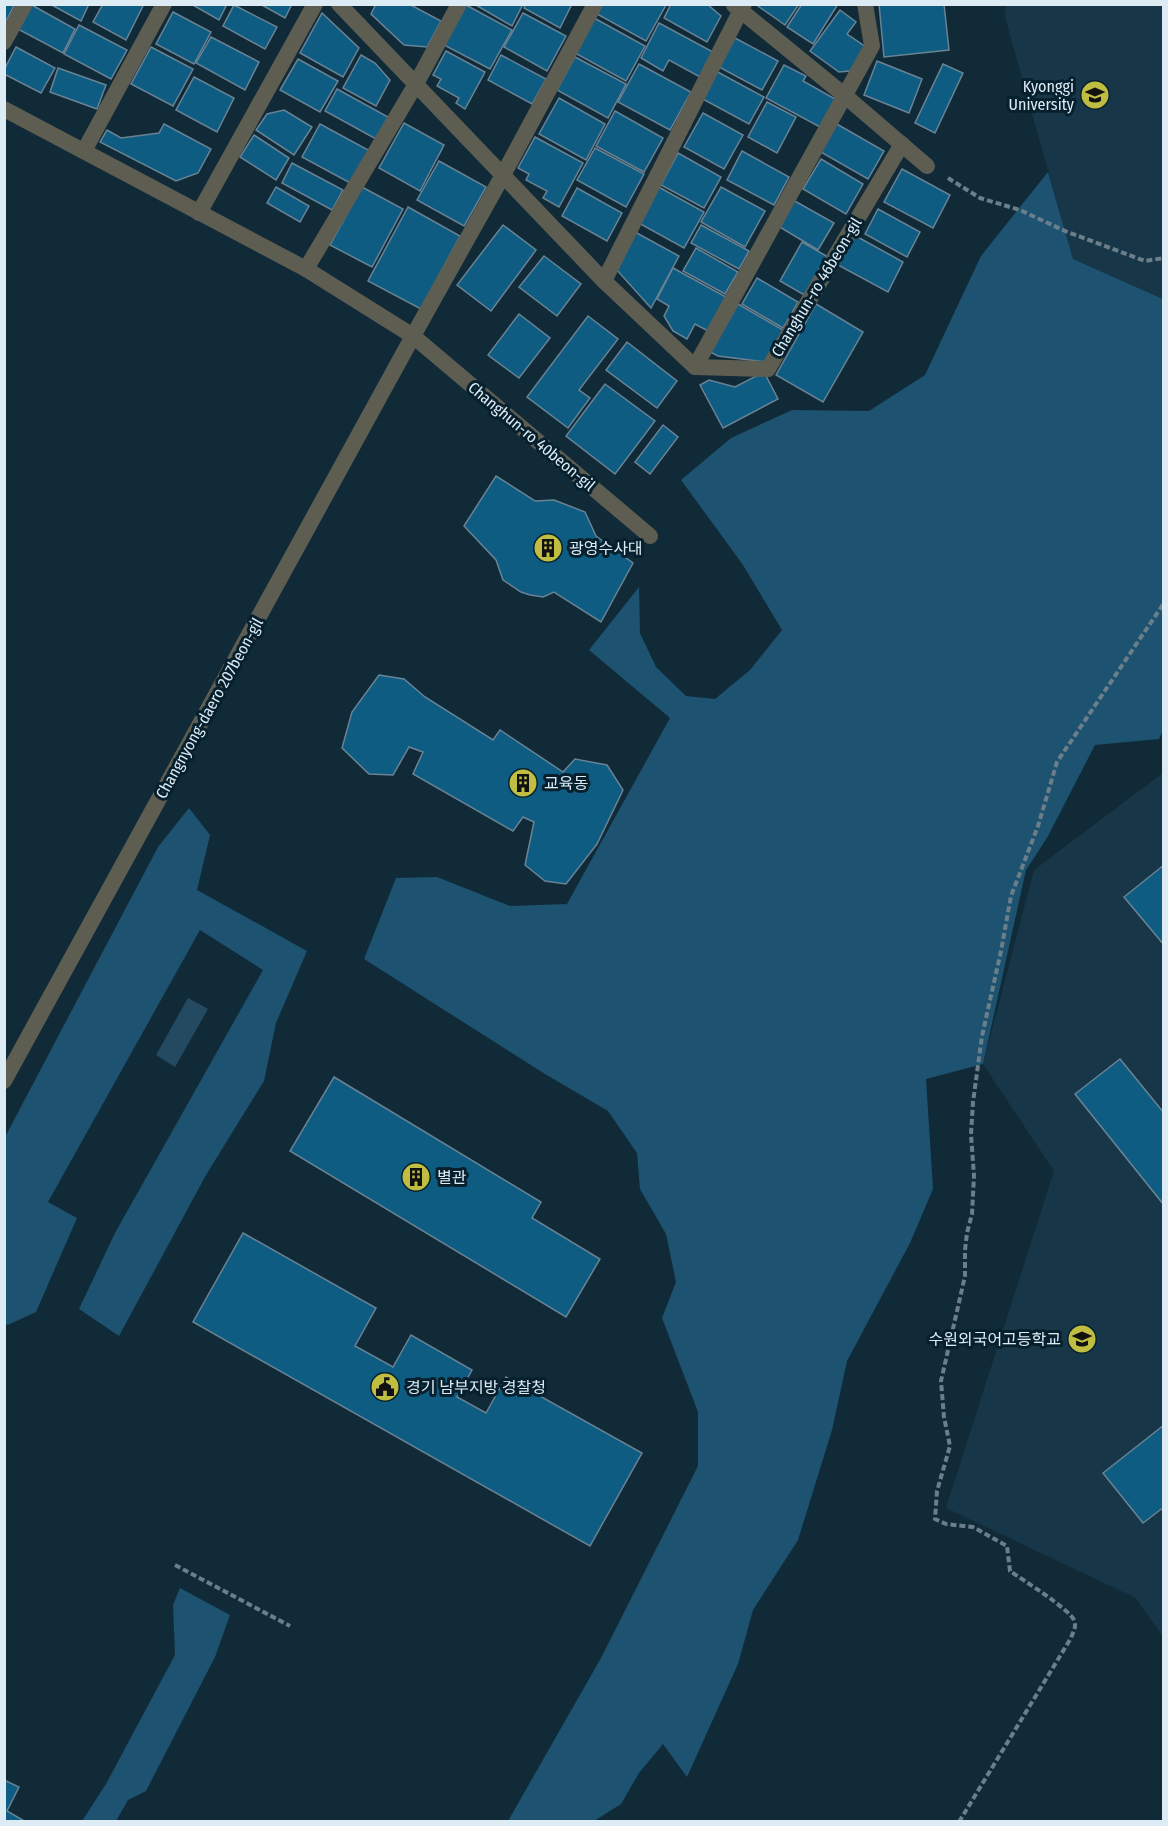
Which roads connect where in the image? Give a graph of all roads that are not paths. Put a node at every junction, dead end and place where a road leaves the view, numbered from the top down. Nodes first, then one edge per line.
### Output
1 (25, 4) edge
2 (164, 4) edge
3 (315, 4) edge
4 (339, 4) edge
5 (459, 4) edge
6 (595, 4) edge
7 (866, 4) edge
8 (739, 7) edge
9 (4, 42) edge
10 (416, 84) junction
11 (844, 95) junction
12 (4, 109) edge
13 (902, 144) junction
14 (84, 151) junction
15 (927, 166) road end
16 (503, 175) junction
17 (199, 213) junction
18 (306, 269) junction
19 (604, 281) junction
20 (413, 336) junction
21 (695, 367) junction
22 (651, 536) dead end
23 (4, 1081) edge

1 - 9 street
2 - 14 street
3 - 17 street
4 - 10 street
5 - 10 street
6 - 16 street
7 - 11 street
8 - 11 street
8 - 19 street
10 - 16 street
10 - 18 street
11 - 13 street
11 - 21 street
12 - 14 street, Changhun-ro 40beon-gil
13 - 15 street
13 - 21 street, Changhun-ro 46beon-gil
14 - 17 street, Changhun-ro 40beon-gil
16 - 19 street
16 - 20 street
17 - 18 street, Changhun-ro 40beon-gil
18 - 20 street, Changhun-ro 40beon-gil
19 - 21 street
20 - 22 street, Changhun-ro 40beon-gil
20 - 23 street, Changnyong-daero 207beon-gil

